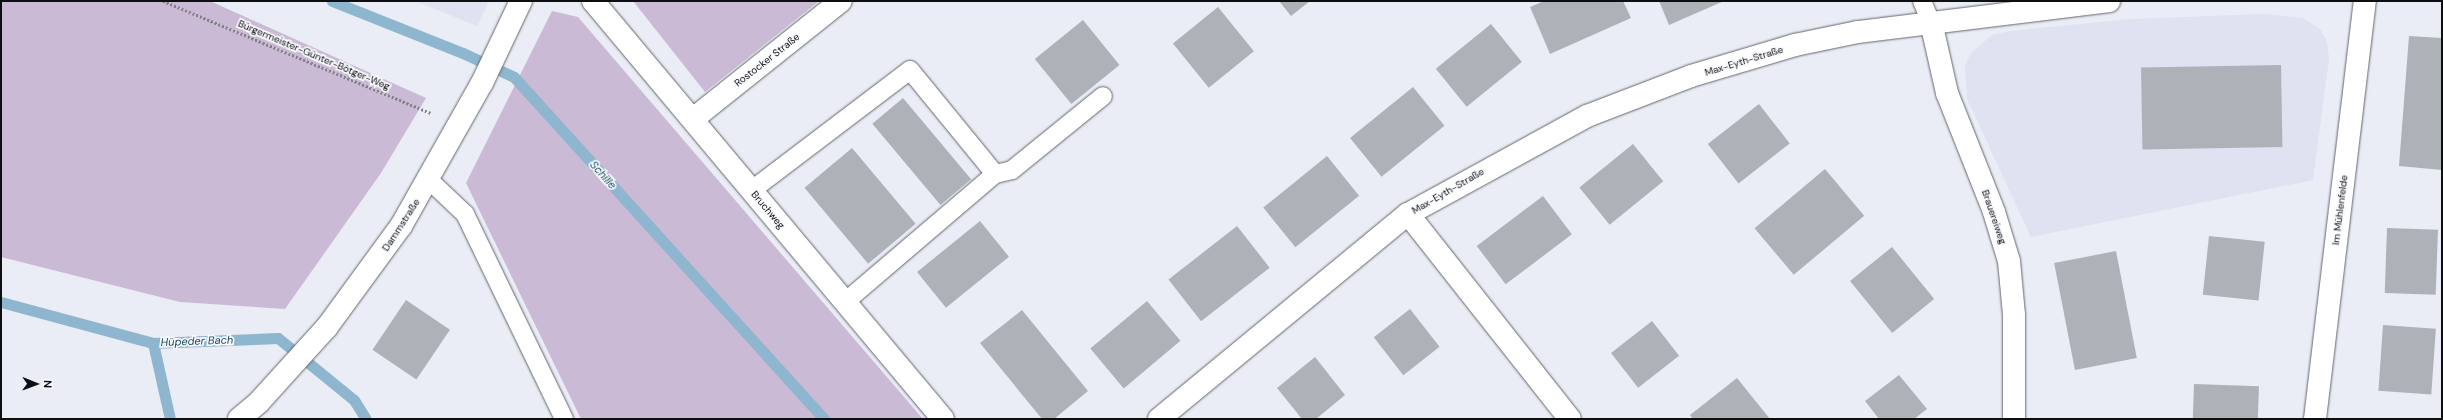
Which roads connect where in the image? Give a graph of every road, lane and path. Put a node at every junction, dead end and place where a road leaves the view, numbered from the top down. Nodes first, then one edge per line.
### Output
1 (163, 1) edge
2 (521, 1) edge
3 (593, 1) edge
4 (841, 1) edge
5 (1922, 1) edge
6 (2109, 1) edge
7 (2366, 1) edge
8 (2062, 3) edge
9 (1931, 22) junction
10 (1103, 96) dead end
11 (693, 119) junction
12 (457, 128) junction
13 (995, 174) junction
14 (429, 180) junction
15 (752, 190) junction
16 (1408, 214) junction
17 (845, 302) junction
18 (239, 419) edge
19 (564, 419) edge
20 (943, 419) edge
21 (1159, 419) edge
22 (1570, 419) edge
23 (2014, 419) edge
24 (2315, 419) edge

1 - 12 path, Bürgermeister-Günter-Bötger-Weg
2 - 12 street, Dammstraße
3 - 11 street, Bruchweg
4 - 11 street, Rostocker Straße
5 - 9 lane
6 - 8 street, Max-Eyth-Straße
7 - 24 street, Im Mühlenfelde
8 - 9 street, Max-Eyth-Straße
9 - 16 street, Max-Eyth-Straße
9 - 23 street, Brauereiweg
10 - 13 lane
11 - 15 street, Bruchweg
12 - 14 street, Dammstraße
13 - 15 lane
13 - 17 lane
14 - 18 street, Dammstraße
14 - 19 lane
15 - 17 street, Bruchweg
16 - 21 street, Max-Eyth-Straße
16 - 22 street, Max-Eyth-Straße
17 - 20 street, Bruchweg

